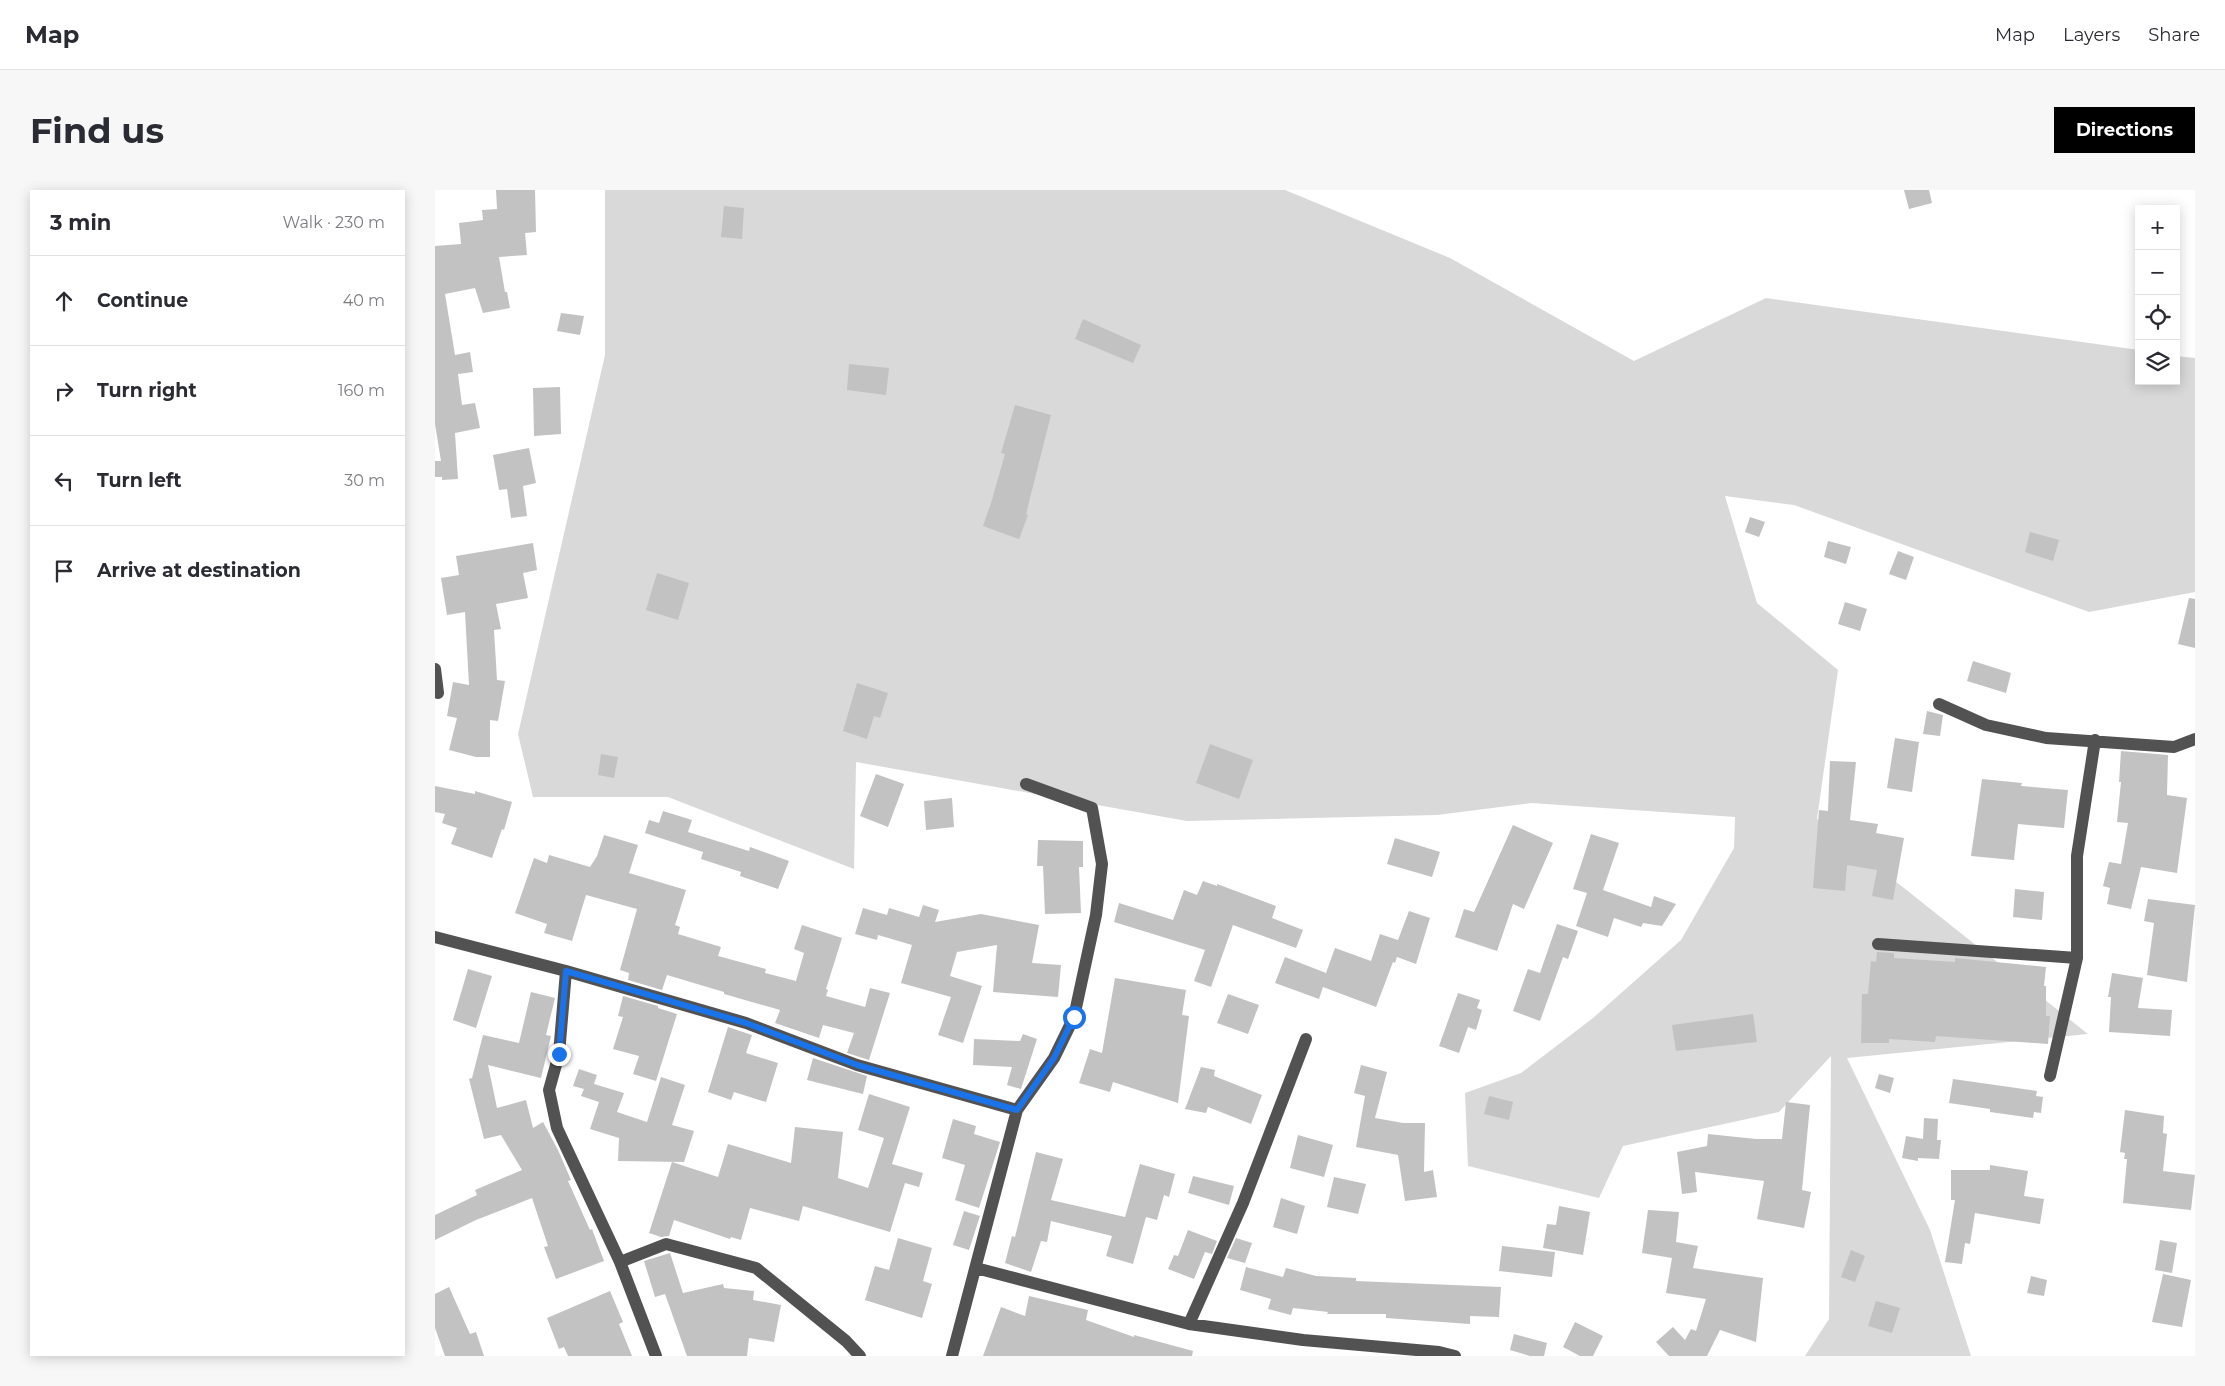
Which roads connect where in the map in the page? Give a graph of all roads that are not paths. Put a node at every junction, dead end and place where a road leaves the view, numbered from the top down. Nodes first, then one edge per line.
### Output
1 (435, 670) edge
2 (438, 693) dead end
3 (1939, 704) dead end
4 (2195, 739) edge
5 (2095, 740) junction
6 (1025, 784) dead end
7 (435, 937) edge
8 (1879, 944) dead end
9 (2077, 958) junction
10 (566, 971) junction
11 (1306, 1039) dead end
12 (2051, 1076) dead end
13 (1017, 1110) junction
14 (620, 1262) junction
15 (976, 1268) junction
16 (1189, 1324) junction
17 (656, 1356) edge
18 (861, 1356) edge
19 (952, 1356) edge
20 (1455, 1356) edge

1 - 2 street
3 - 5 street
4 - 5 street
5 - 9 street
6 - 13 street
7 - 10 street
8 - 9 street
9 - 12 street
10 - 13 street
10 - 14 street
11 - 16 street
13 - 15 street
14 - 17 street
14 - 18 street
15 - 16 street
15 - 19 street
16 - 20 street

